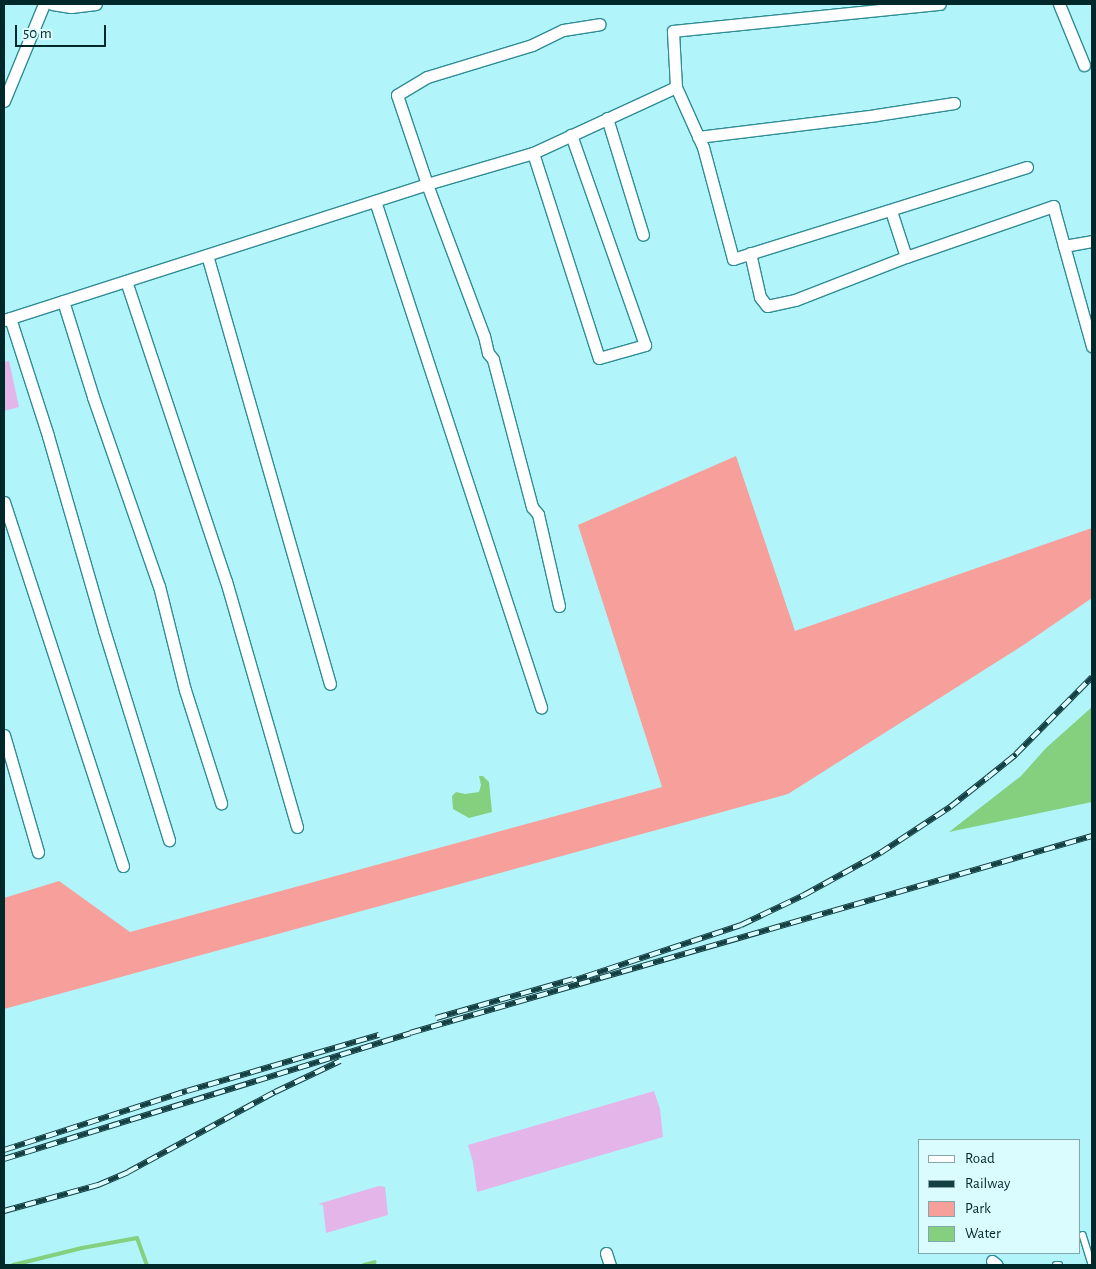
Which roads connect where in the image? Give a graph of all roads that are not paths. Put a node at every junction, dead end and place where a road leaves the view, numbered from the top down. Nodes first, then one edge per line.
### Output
1 (44, 4) edge
2 (52, 4) edge
3 (96, 4) edge
4 (940, 4) edge
5 (1059, 4) edge
6 (600, 24) dead end
7 (1084, 65) dead end
8 (676, 87) junction
9 (4, 102) edge
10 (954, 103) dead end
11 (607, 118) junction
12 (571, 135) junction
13 (698, 137) junction
14 (534, 153) junction
15 (1027, 167) dead end
16 (427, 184) junction
17 (376, 201) junction
18 (891, 211) junction
19 (643, 235) dead end
20 (1092, 241) edge
21 (1064, 246) junction
22 (750, 253) junction
23 (207, 255) junction
24 (906, 257) junction
25 (126, 281) junction
26 (63, 301) junction
27 (7, 320) edge
28 (1092, 346) edge
29 (4, 502) edge
30 (559, 606) dead end
31 (330, 684) dead end
32 (542, 707) dead end
33 (4, 735) edge
34 (221, 803) dead end
35 (297, 827) dead end
36 (169, 840) dead end
37 (38, 852) dead end
38 (123, 866) dead end
39 (1083, 1235) dead end
40 (606, 1253) dead end
41 (610, 1265) edge
42 (1092, 1265) edge

1 - 9 street
2 - 3 street
4 - 8 street
5 - 7 street
6 - 16 street
8 - 11 street
8 - 13 street
10 - 13 street
11 - 12 street
11 - 19 street
12 - 14 street
12 - 14 street
13 - 22 street
14 - 16 street
15 - 18 street
16 - 17 street
16 - 30 street
17 - 23 street
17 - 32 street
18 - 22 street
18 - 24 street
20 - 21 street
21 - 24 street
21 - 28 street
22 - 24 street
23 - 25 street
23 - 31 street
25 - 26 street
25 - 35 street
26 - 27 street
26 - 34 street
27 - 36 street
29 - 38 street
33 - 37 street
39 - 42 lane
40 - 41 street

